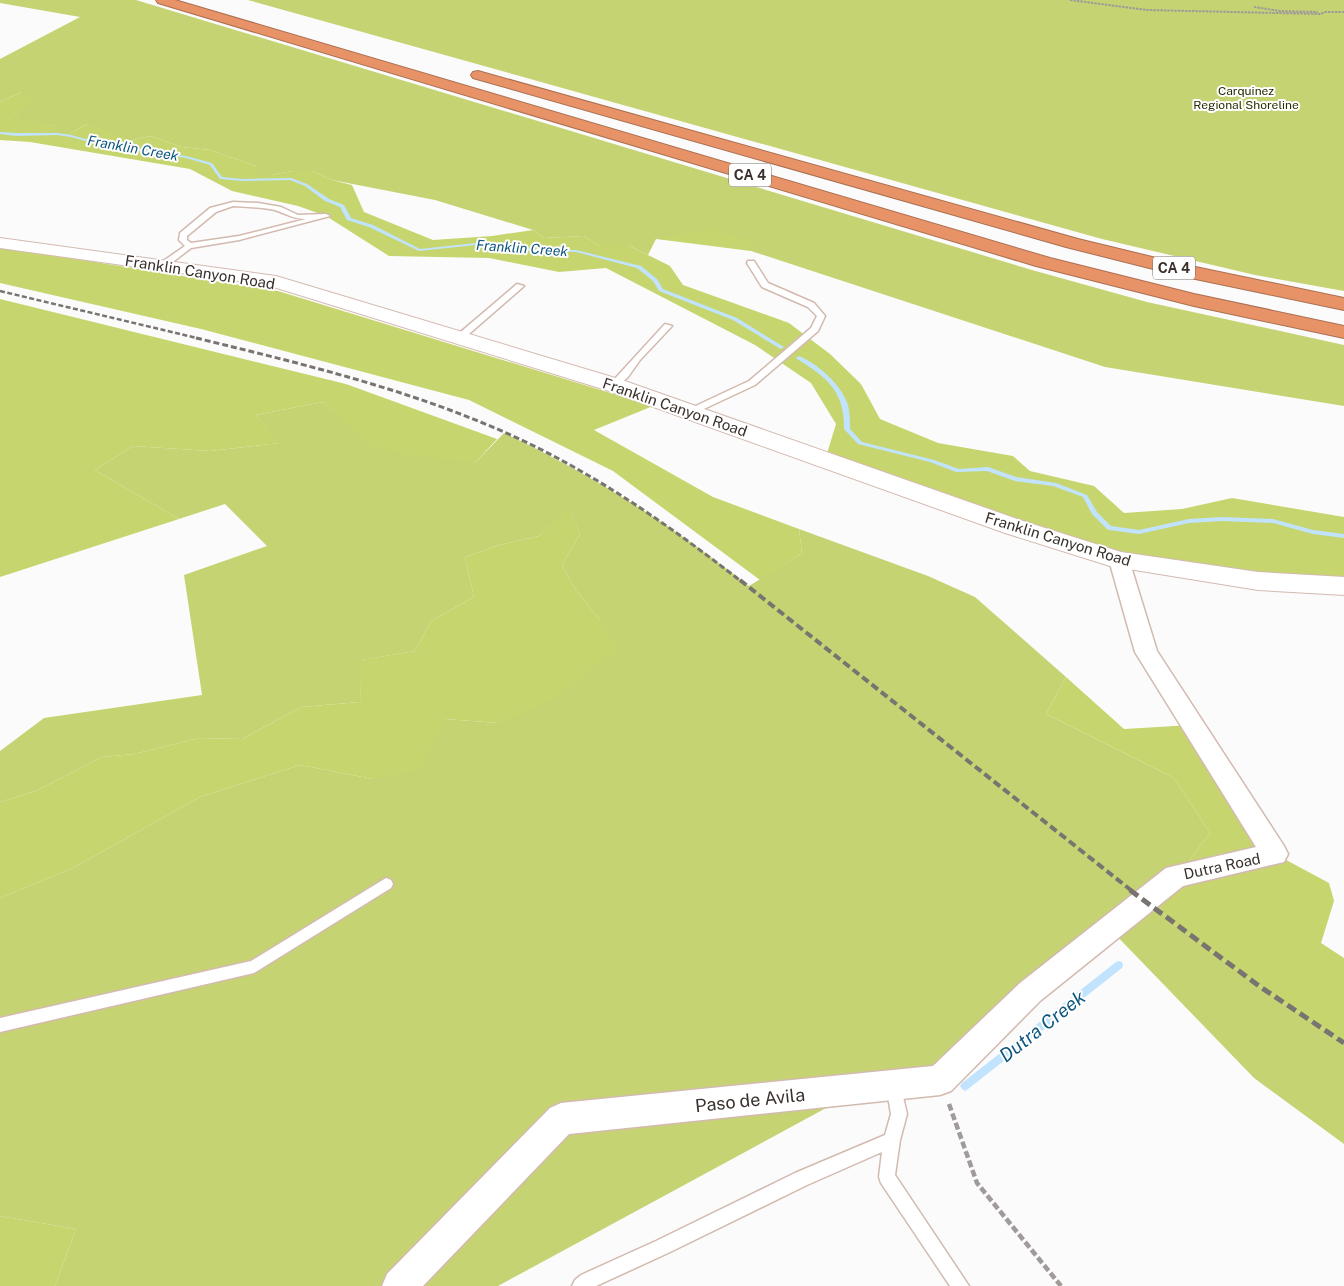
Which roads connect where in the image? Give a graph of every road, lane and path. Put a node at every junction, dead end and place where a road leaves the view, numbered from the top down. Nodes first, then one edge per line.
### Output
1 (162, 0) edge
2 (1070, 0) edge
3 (1254, 7) dead end
4 (1325, 12) junction
5 (1344, 12) edge
6 (463, 70) dead end
7 (0, 243) edge
8 (189, 246) junction
9 (751, 263) dead end
10 (162, 266) junction
11 (520, 286) dead end
12 (1344, 304) edge
13 (668, 326) dead end
14 (1344, 332) edge
15 (460, 338) junction
16 (614, 385) junction
17 (690, 412) junction
18 (1119, 560) junction
19 (1344, 586) edge
20 (386, 884) dead end
21 (0, 1025) edge
22 (940, 1080) junction
23 (894, 1085) junction
24 (892, 1140) junction
25 (399, 1286) edge
26 (581, 1286) edge
27 (960, 1286) edge
28 (1062, 1286) edge

1 - 14 highway, CA 4
2 - 4 path
3 - 4 path
4 - 5 path
6 - 12 highway, CA 4
7 - 10 street, Franklin Canyon Road
8 - 8 lane
8 - 10 lane
9 - 17 lane
10 - 15 street, Franklin Canyon Road
11 - 15 lane
13 - 16 lane
15 - 16 street, Franklin Canyon Road
16 - 17 street, Franklin Canyon Road
17 - 18 street, Franklin Canyon Road
18 - 19 street, Franklin Canyon Road
18 - 22 street, Dutra Road
20 - 21 lane
22 - 23 street, Paso de Avila
22 - 28 path
23 - 24 lane
23 - 25 street, Paso de Avila
24 - 26 lane
24 - 27 lane

